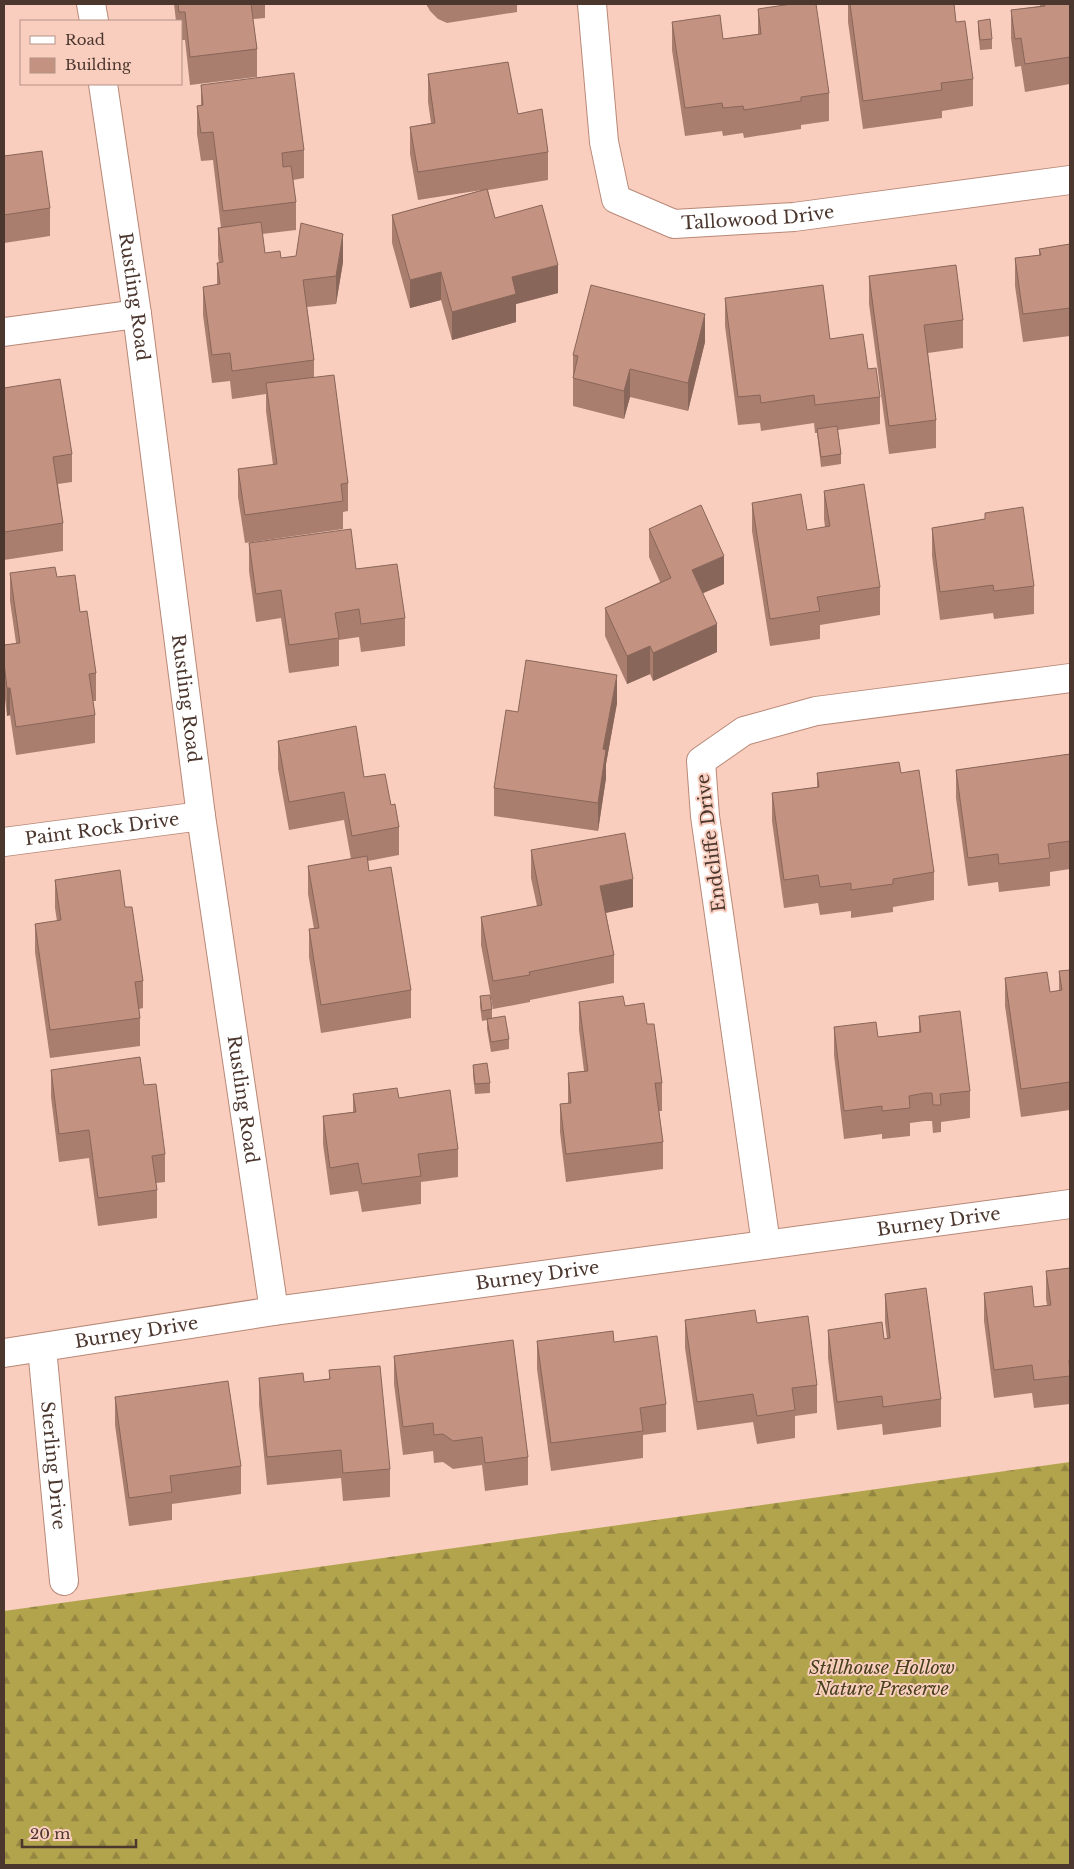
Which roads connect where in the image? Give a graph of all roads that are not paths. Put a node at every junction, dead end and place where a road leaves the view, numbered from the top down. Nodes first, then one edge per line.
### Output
1 (91, 4) edge
2 (592, 4) edge
3 (94, 20) edge
4 (103, 85) edge
5 (1070, 180) edge
6 (136, 314) junction
7 (4, 332) edge
8 (1070, 678) edge
9 (201, 816) junction
10 (4, 842) edge
11 (1070, 1204) edge
12 (766, 1244) junction
13 (274, 1311) junction
14 (42, 1348) junction
15 (4, 1354) edge
16 (64, 1581) dead end

1 - 3 street
2 - 5 street, Tallowood Drive
4 - 6 street, Rustling Road
6 - 7 street
6 - 9 street, Rustling Road
8 - 12 street, Endcliffe Drive
9 - 10 street, Paint Rock Drive
9 - 13 street, Rustling Road
11 - 12 street, Burney Drive
12 - 13 street, Burney Drive
13 - 14 street, Burney Drive
14 - 15 street, Burney Drive
14 - 16 street, Sterling Drive

